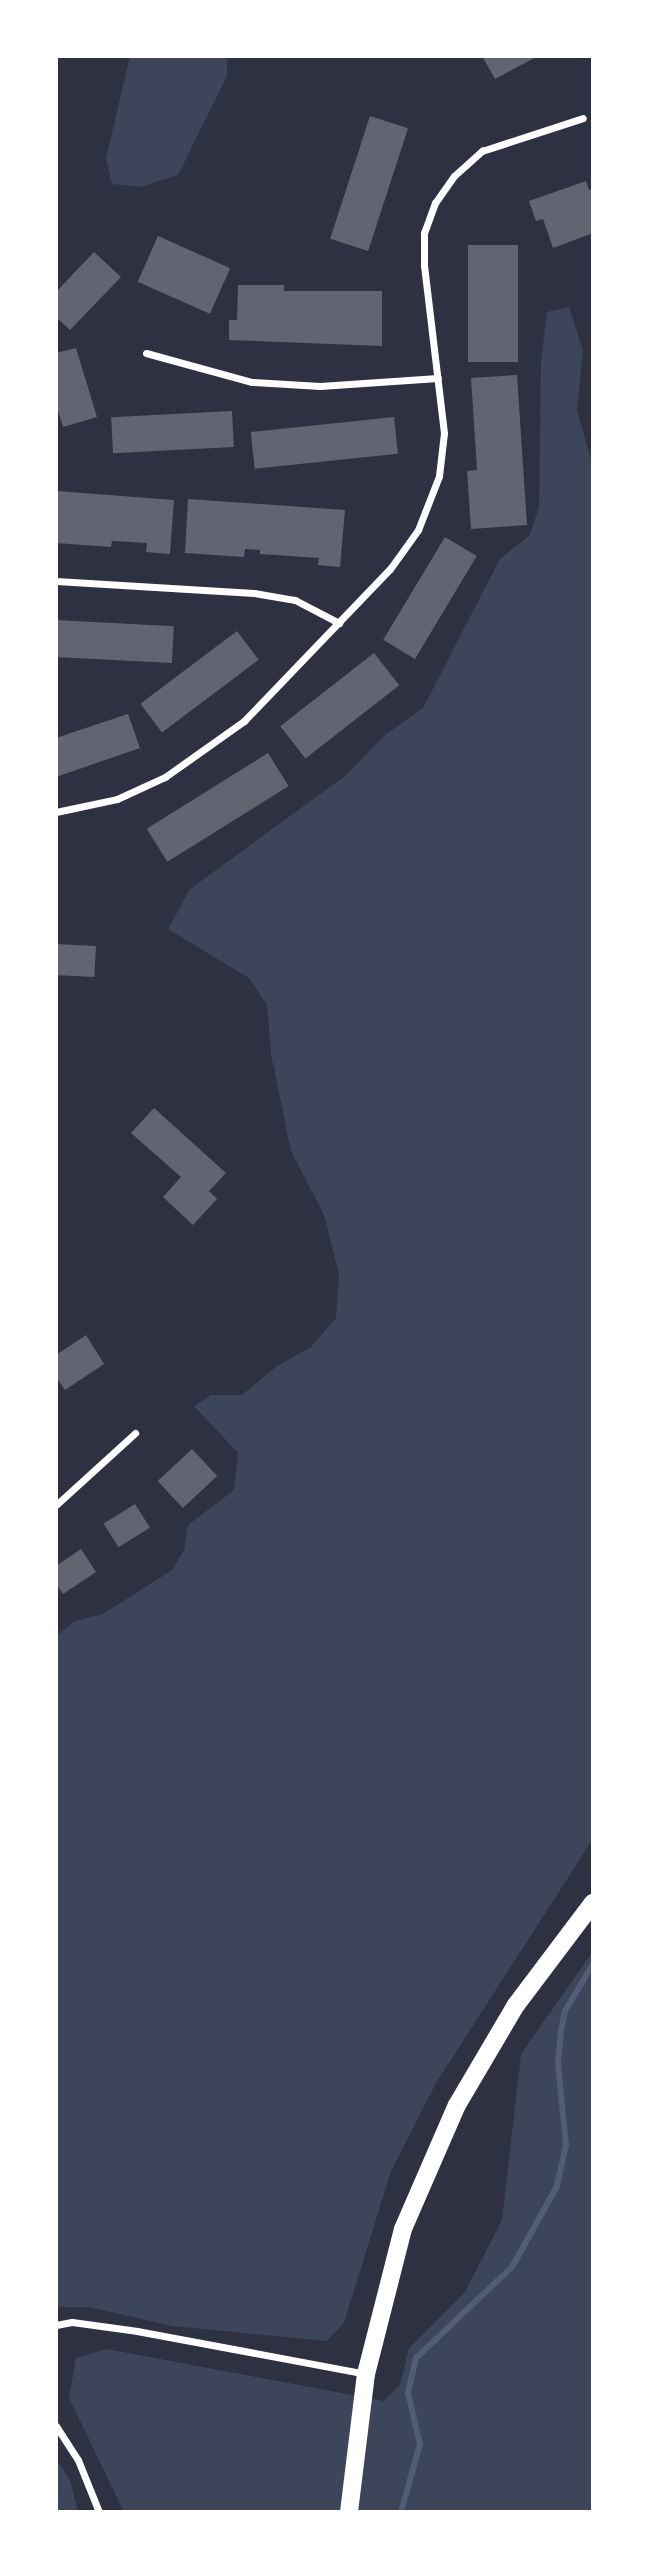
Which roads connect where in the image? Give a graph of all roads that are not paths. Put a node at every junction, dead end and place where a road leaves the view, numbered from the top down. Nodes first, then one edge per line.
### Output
1 (583, 118) dead end
2 (146, 353) dead end
3 (438, 377) junction
4 (56, 581) edge
5 (339, 623) junction
6 (56, 811) edge
7 (135, 1433) dead end
8 (56, 1505) edge
9 (593, 1903) edge
10 (56, 2325) edge
11 (366, 2374) junction
12 (56, 2426) edge
13 (99, 2512) edge
14 (349, 2512) edge

1 - 3 street
2 - 3 street
3 - 5 street
4 - 5 street
5 - 6 street
7 - 8 street
9 - 11 main road
10 - 11 street
11 - 14 main road
12 - 13 street

